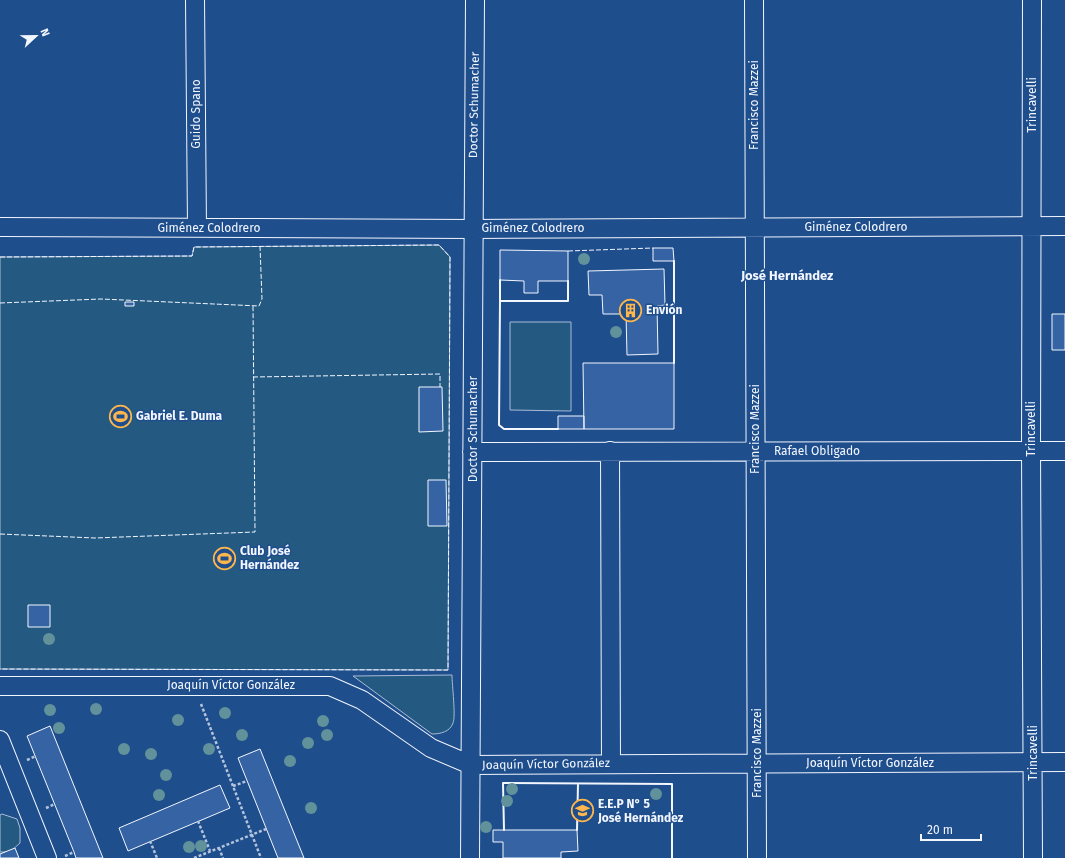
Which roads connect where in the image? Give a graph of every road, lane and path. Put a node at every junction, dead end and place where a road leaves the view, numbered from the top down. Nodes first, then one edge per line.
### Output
1 (195, 0) edge
2 (474, 0) edge
3 (754, 0) edge
4 (1032, 0) edge
5 (1032, 226) junction
6 (1065, 226) edge
7 (0, 228) edge
8 (197, 228) junction
9 (754, 228) junction
10 (472, 229) junction
11 (610, 451) junction
12 (756, 451) junction
13 (1031, 451) junction
14 (1065, 451) edge
15 (472, 452) junction
16 (193, 685) junction
17 (0, 686) edge
18 (0, 740) edge
19 (1033, 762) junction
20 (1065, 762) edge
21 (611, 763) junction
22 (756, 764) junction
23 (471, 765) junction
24 (247, 781) dead end
25 (233, 786) junction
26 (198, 821) dead end
27 (266, 829) dead end
28 (252, 835) junction
29 (150, 841) dead end
30 (219, 848) junction
31 (210, 851) junction
32 (47, 858) edge
33 (157, 858) edge
34 (194, 858) edge
35 (222, 858) edge
36 (261, 858) edge
37 (470, 858) edge
38 (757, 858) edge
39 (1033, 858) edge

1 - 8 street, Guido Spano
2 - 10 street, Doctor Schumacher
3 - 9 street, Francisco Mazzei
4 - 5 street, Trincavelli
5 - 6 street, Giménez Colodrero
5 - 9 street, Giménez Colodrero
5 - 13 street, Trincavelli
7 - 8 street, Giménez Colodrero
8 - 10 street, Giménez Colodrero
9 - 10 street, Giménez Colodrero
9 - 12 street, Francisco Mazzei
10 - 15 street, Doctor Schumacher
11 - 12 street, Rafael Obligado
11 - 15 street, Rafael Obligado
11 - 21 street
12 - 13 street, Rafael Obligado
12 - 22 street, Francisco Mazzei
13 - 14 street, Rafael Obligado
13 - 19 street, Trincavelli
15 - 23 street, Doctor Schumacher
16 - 17 street, Joaquín Víctor González
16 - 23 street, Joaquín Víctor González
16 - 25 path
18 - 32 street
19 - 20 street, Joaquín Víctor González
19 - 22 street, Joaquín Víctor González
19 - 39 street, Trincavelli
21 - 22 street, Joaquín Víctor González
21 - 23 street, Joaquín Víctor González
22 - 38 street, Francisco Mazzei
23 - 37 street, Doctor Schumacher
24 - 25 path
25 - 28 path
26 - 31 path
27 - 28 path
28 - 30 path
28 - 36 path
29 - 33 path
30 - 31 path
30 - 35 path
31 - 34 path

